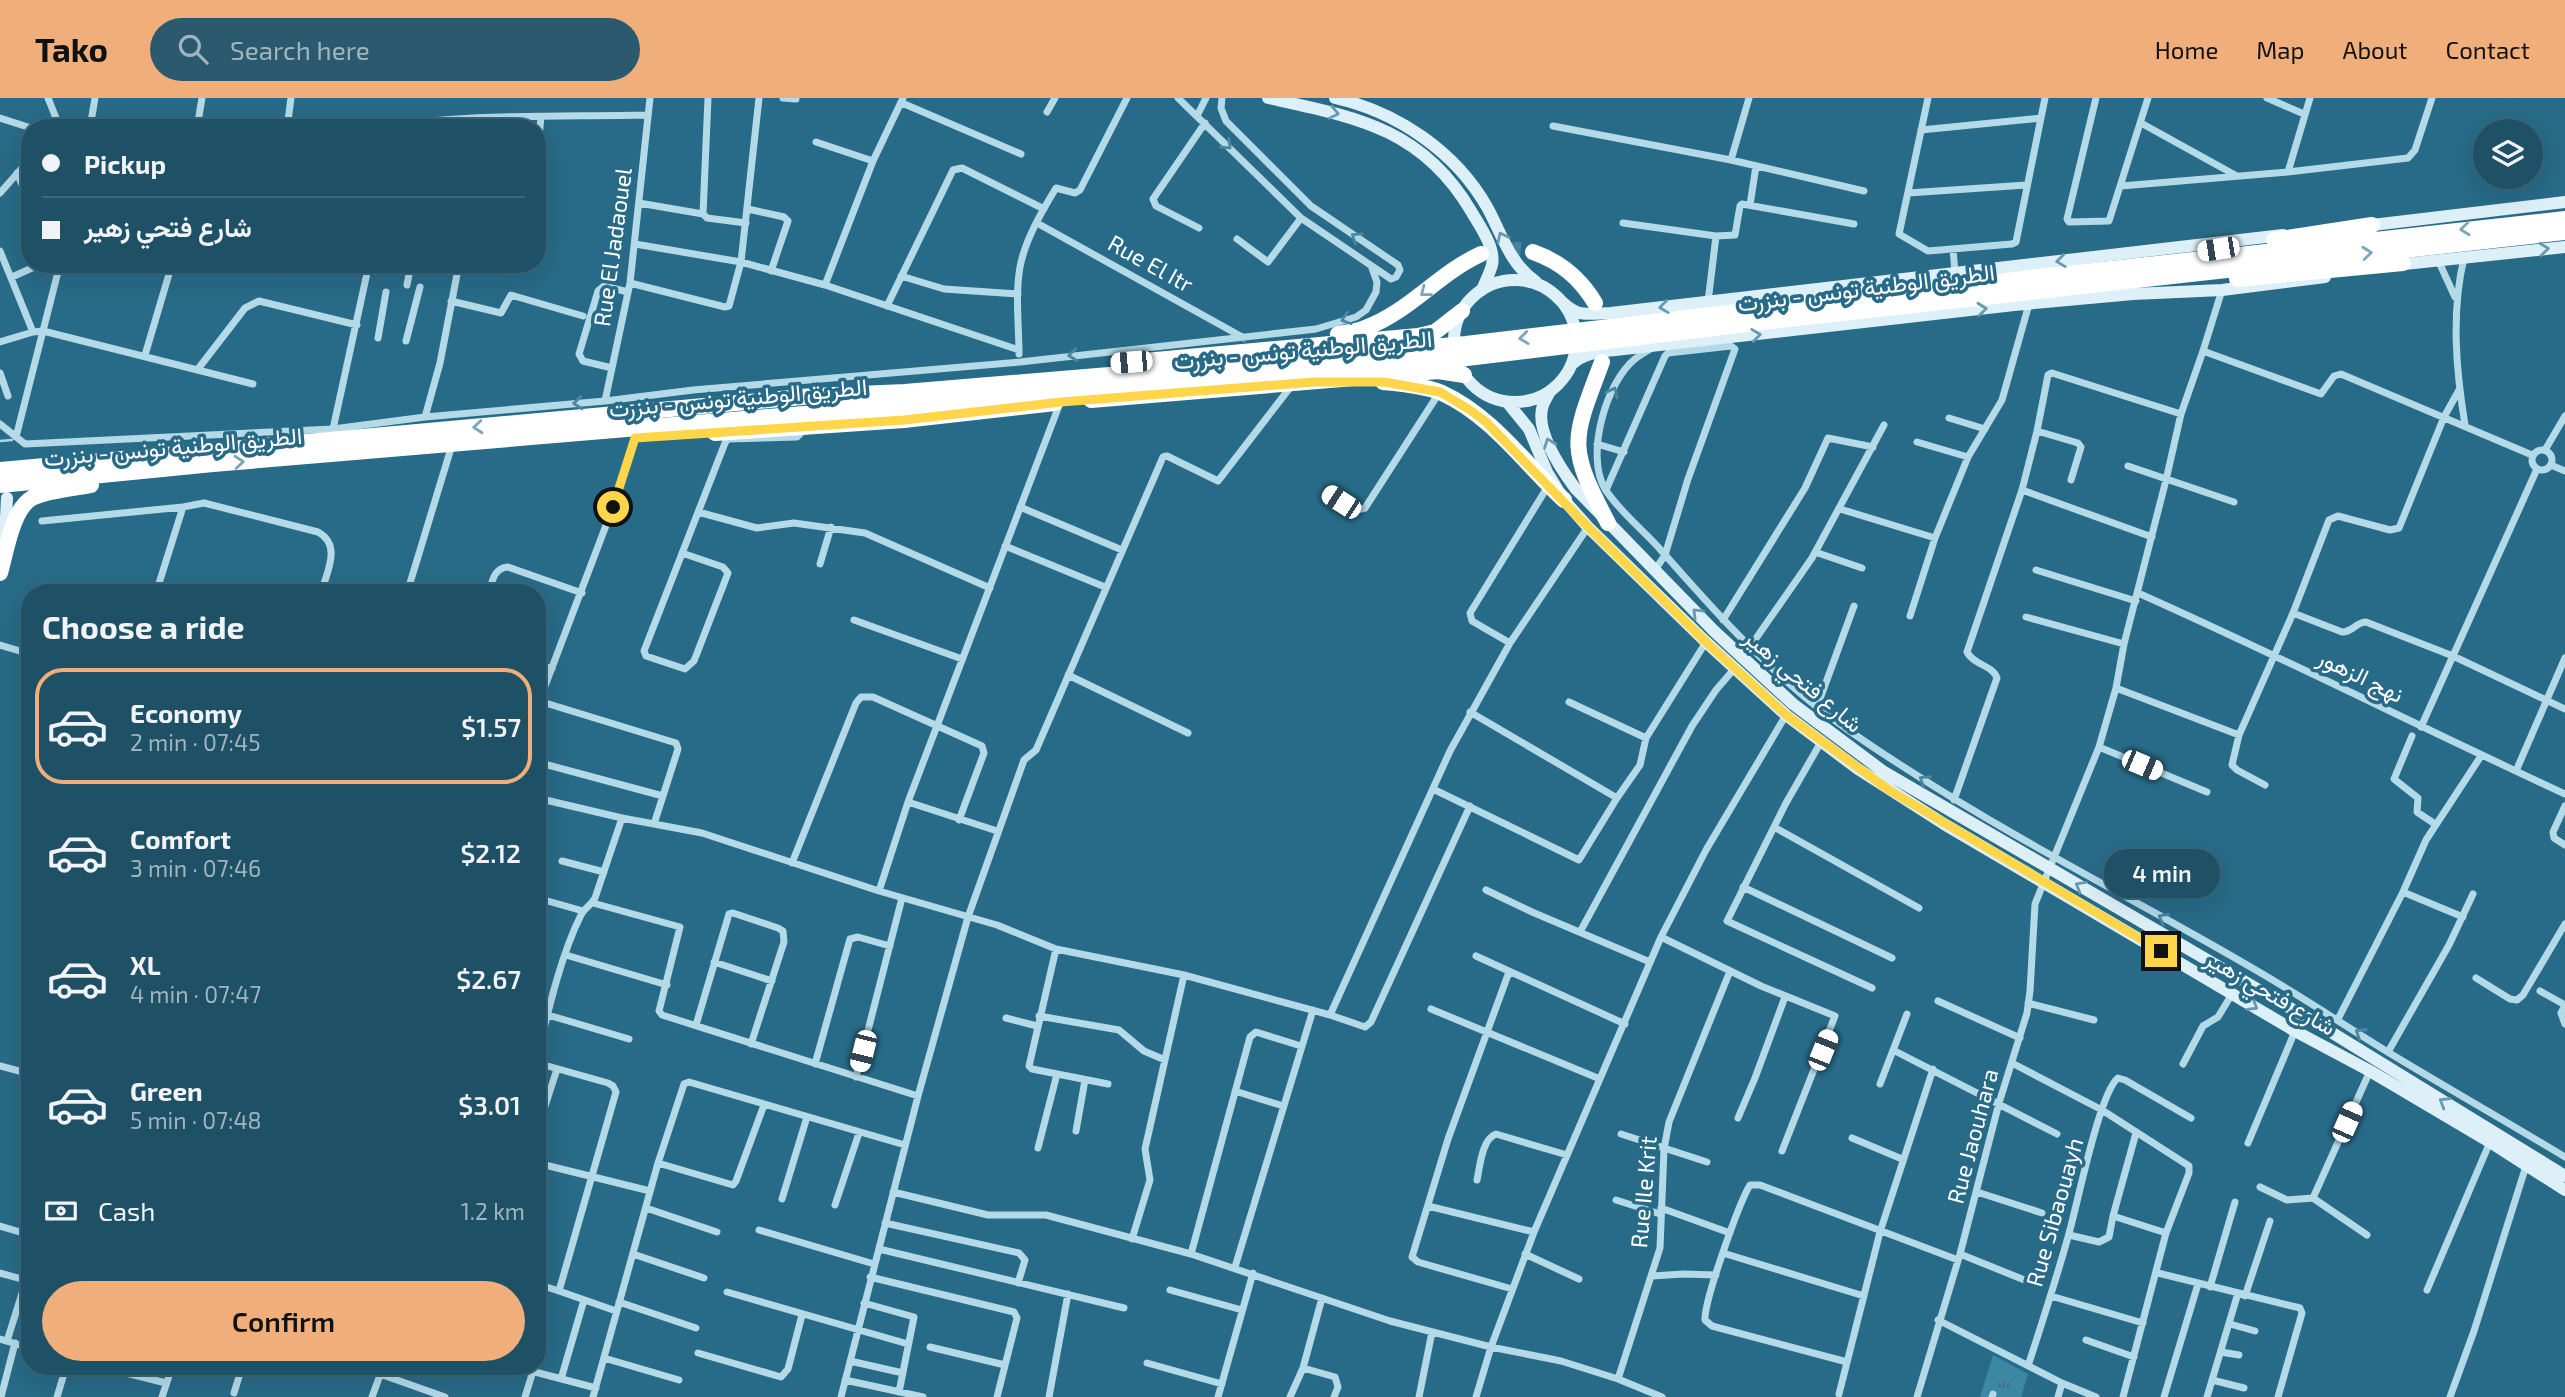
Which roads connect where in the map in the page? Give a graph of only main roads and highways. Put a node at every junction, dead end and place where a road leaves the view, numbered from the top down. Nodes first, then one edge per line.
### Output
1 (2565, 219) edge
2 (2372, 225) road end
3 (2534, 229) junction
4 (2565, 232) edge
5 (1533, 252) tunnel mouth
6 (1481, 254) tunnel mouth
7 (2403, 263) road end
8 (2038, 276) junction
9 (2095, 284) junction
10 (1595, 303) dead end
11 (1462, 311) road end
12 (1763, 316) junction
13 (1298, 347) junction
14 (1602, 362) dead end
15 (1182, 375) junction
16 (1464, 375) road end
17 (1314, 382) junction
18 (813, 396) junction
19 (495, 441) junction
20 (213, 464) junction
21 (0, 470) edge
22 (118, 480) junction
23 (2, 491) edge
24 (1564, 500) road end
25 (1608, 523) road end
26 (0, 573) edge

1 - 3 highway, الطريق الوطنية تونس - بنزرت
2 - 8 highway
3 - 4 highway, الطريق الوطنية تونس - بنزرت
3 -> 8 highway, الطريق الوطنية تونس - بنزرت
9 -> 3 highway, الطريق الوطنية تونس - بنزرت
5 - 10 highway
6 -> 13 highway
7 - 9 highway
8 - 12 highway, الطريق الوطنية تونس - بنزرت
9 - 12 highway, الطريق الوطنية تونس - بنزرت
11 - 13 highway
12 - 15 highway, الطريق الوطنية تونس - بنزرت, bridge
13 - 18 highway
14 - 25 highway
15 - 18 highway, الطريق الوطنية تونس - بنزرت
15 - 19 highway, الطريق الوطنية تونس - بنزرت
16 - 17 highway
17 - 19 highway
17 - 24 highway
18 -> 21 highway, الطريق الوطنية تونس - بنزرت
20 -> 19 highway, الطريق الوطنية تونس - بنزرت
20 - 22 highway
20 - 23 highway, الطريق الوطنية تونس - بنزرت
22 - 23 highway
22 - 26 highway

